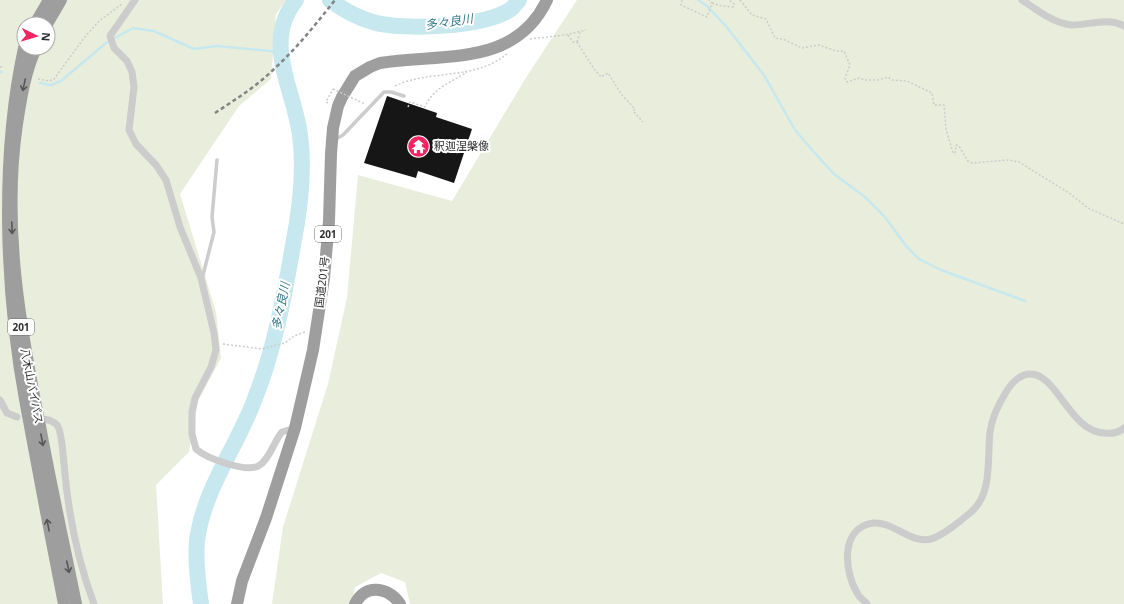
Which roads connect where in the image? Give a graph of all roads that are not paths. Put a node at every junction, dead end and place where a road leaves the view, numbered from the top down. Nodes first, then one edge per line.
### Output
1 (49, 0) edge
2 (61, 0) edge
3 (135, 0) edge
4 (548, 0) edge
5 (1022, 0) edge
6 (40, 16) edge
7 (52, 16) edge
8 (1124, 26) edge
9 (22, 56) edge
10 (33, 56) edge
11 (404, 96) dead end
12 (332, 142) junction
13 (217, 160) dead end
14 (201, 282) junction
15 (0, 400) edge
16 (17, 417) dead end
17 (44, 419) dead end
18 (295, 428) junction
19 (1124, 428) edge
20 (64, 604) edge
21 (76, 604) edge
22 (94, 604) edge
23 (237, 604) edge
24 (355, 604) edge
25 (400, 604) edge
26 (868, 604) edge

1 - 6 highway
2 - 7 highway
3 - 14 street
4 - 12 highway, 国道201号 / 201
5 - 8 street
20 -> 9 highway, 八木山バイパス / 201
10 -> 21 highway, 八木山バイパス / 201
11 - 12 lane
12 - 18 highway, 国道201号 / 201
13 - 14 lane
14 - 18 street
15 - 16 street
17 - 22 street
18 - 23 highway, 国道201号 / 201
19 - 26 street
24 - 25 highway

